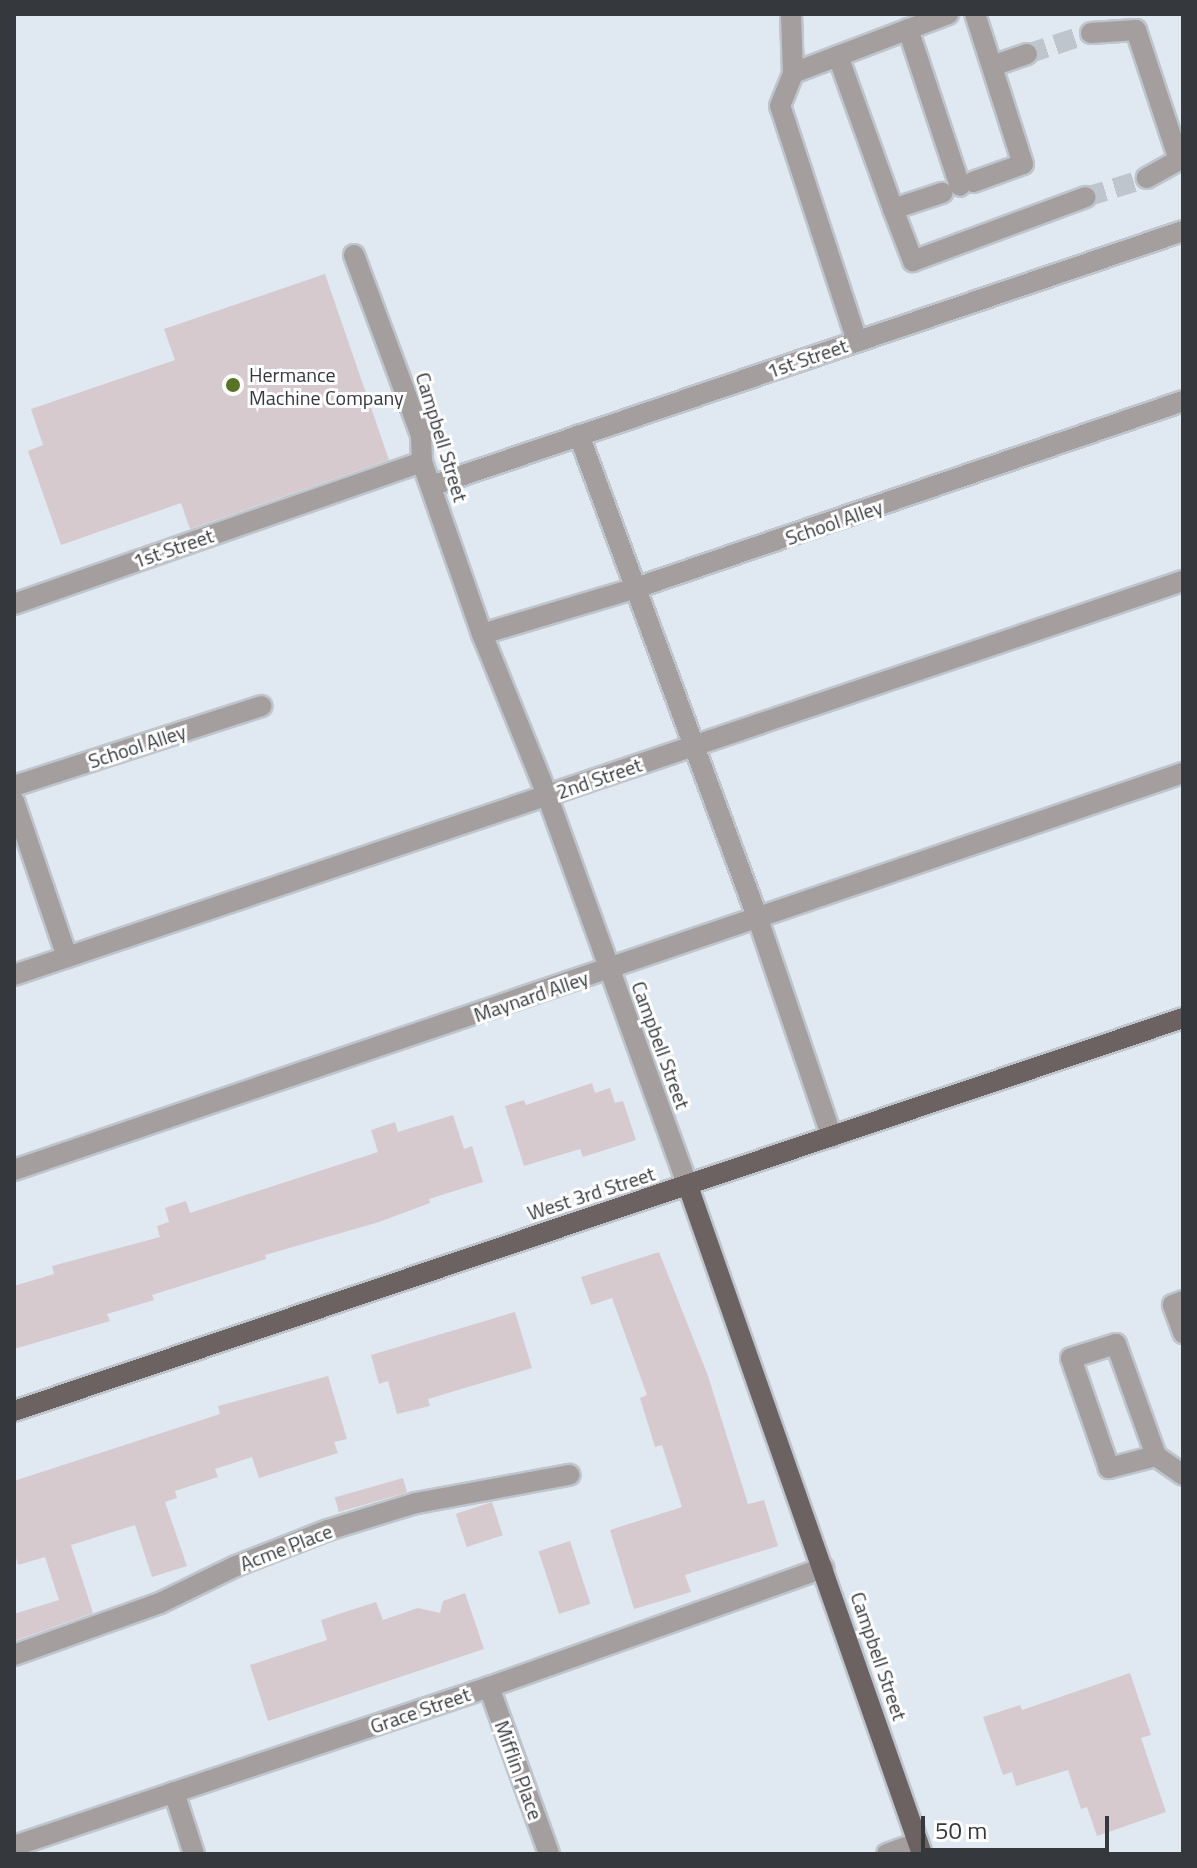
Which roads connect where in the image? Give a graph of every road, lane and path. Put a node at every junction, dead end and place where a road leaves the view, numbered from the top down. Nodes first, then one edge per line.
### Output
1 (791, 14) edge
2 (948, 14) edge
3 (975, 14) edge
4 (908, 29) junction
5 (1091, 33) tunnel mouth
6 (1027, 54) tunnel mouth
7 (838, 56) junction
8 (992, 66) junction
9 (793, 73) junction
10 (1147, 178) tunnel mouth
11 (958, 187) junction
12 (1086, 197) tunnel mouth
13 (893, 209) junction
14 (1183, 231) edge
15 (354, 255) dead end
16 (857, 341) junction
17 (1183, 401) edge
18 (579, 435) junction
19 (422, 462) junction
20 (431, 486) junction
21 (1183, 581) edge
22 (636, 588) junction
23 (14, 604) edge
24 (482, 634) junction
25 (261, 706) dead end
26 (693, 746) junction
27 (1183, 773) edge
28 (14, 786) edge
29 (547, 795) junction
30 (14, 801) edge
31 (758, 919) junction
32 (67, 957) junction
33 (608, 970) junction
34 (14, 975) edge
35 (1183, 1018) edge
36 (832, 1137) junction
37 (14, 1170) edge
38 (688, 1186) junction
39 (1183, 1301) edge
40 (1183, 1333) edge
41 (14, 1411) edge
42 (1156, 1456) junction
43 (569, 1475) dead end
44 (1183, 1475) edge
45 (823, 1568) junction
46 (14, 1655) edge
47 (489, 1687) junction
48 (174, 1792) junction
49 (14, 1846) edge
50 (920, 1849) edge
51 (194, 1854) edge
52 (549, 1854) edge
53 (887, 1854) edge

1 - 9 street
2 - 4 street
3 - 8 street
4 - 7 street
4 - 11 street
5 - 10 street
6 - 8 street
7 - 9 street
7 - 13 street
8 - 11 street
9 - 16 street
11 - 13 street
12 - 13 street
14 - 16 street, 1st Street
15 - 19 street, Campbell Street
16 - 18 street, 1st Street
17 - 22 street, School Alley
18 - 20 street, 1st Street
18 - 22 street
19 - 20 street, Campbell Street
19 - 23 street, 1st Street
20 - 24 street, Campbell Street
21 - 26 street, 2nd Street
22 - 24 street, School Alley
22 - 26 street
24 - 29 street, Campbell Street
25 - 28 street, School Alley
26 - 29 street, 2nd Street
26 - 31 street
27 - 31 street, Maynard Alley
29 - 32 street, 2nd Street
29 - 33 street, Campbell Street
30 - 32 street
31 - 33 street, Maynard Alley
31 - 36 street
32 - 34 street, 2nd Street
33 - 37 street, Maynard Alley
33 - 38 street, Campbell Street
35 - 36 main road, West 3rd Street
36 - 38 main road, West 3rd Street
38 - 41 main road, West 3rd Street
38 - 45 main road, Campbell Street
39 - 40 street
42 - 42 street
42 - 44 street
43 - 46 street, Acme Place
45 - 47 street, Grace Street
45 - 50 main road, Campbell Street
47 - 48 street, Grace Street
47 - 52 street, Mifflin Place
48 - 49 street, Grace Street
48 - 51 street
50 - 53 street

